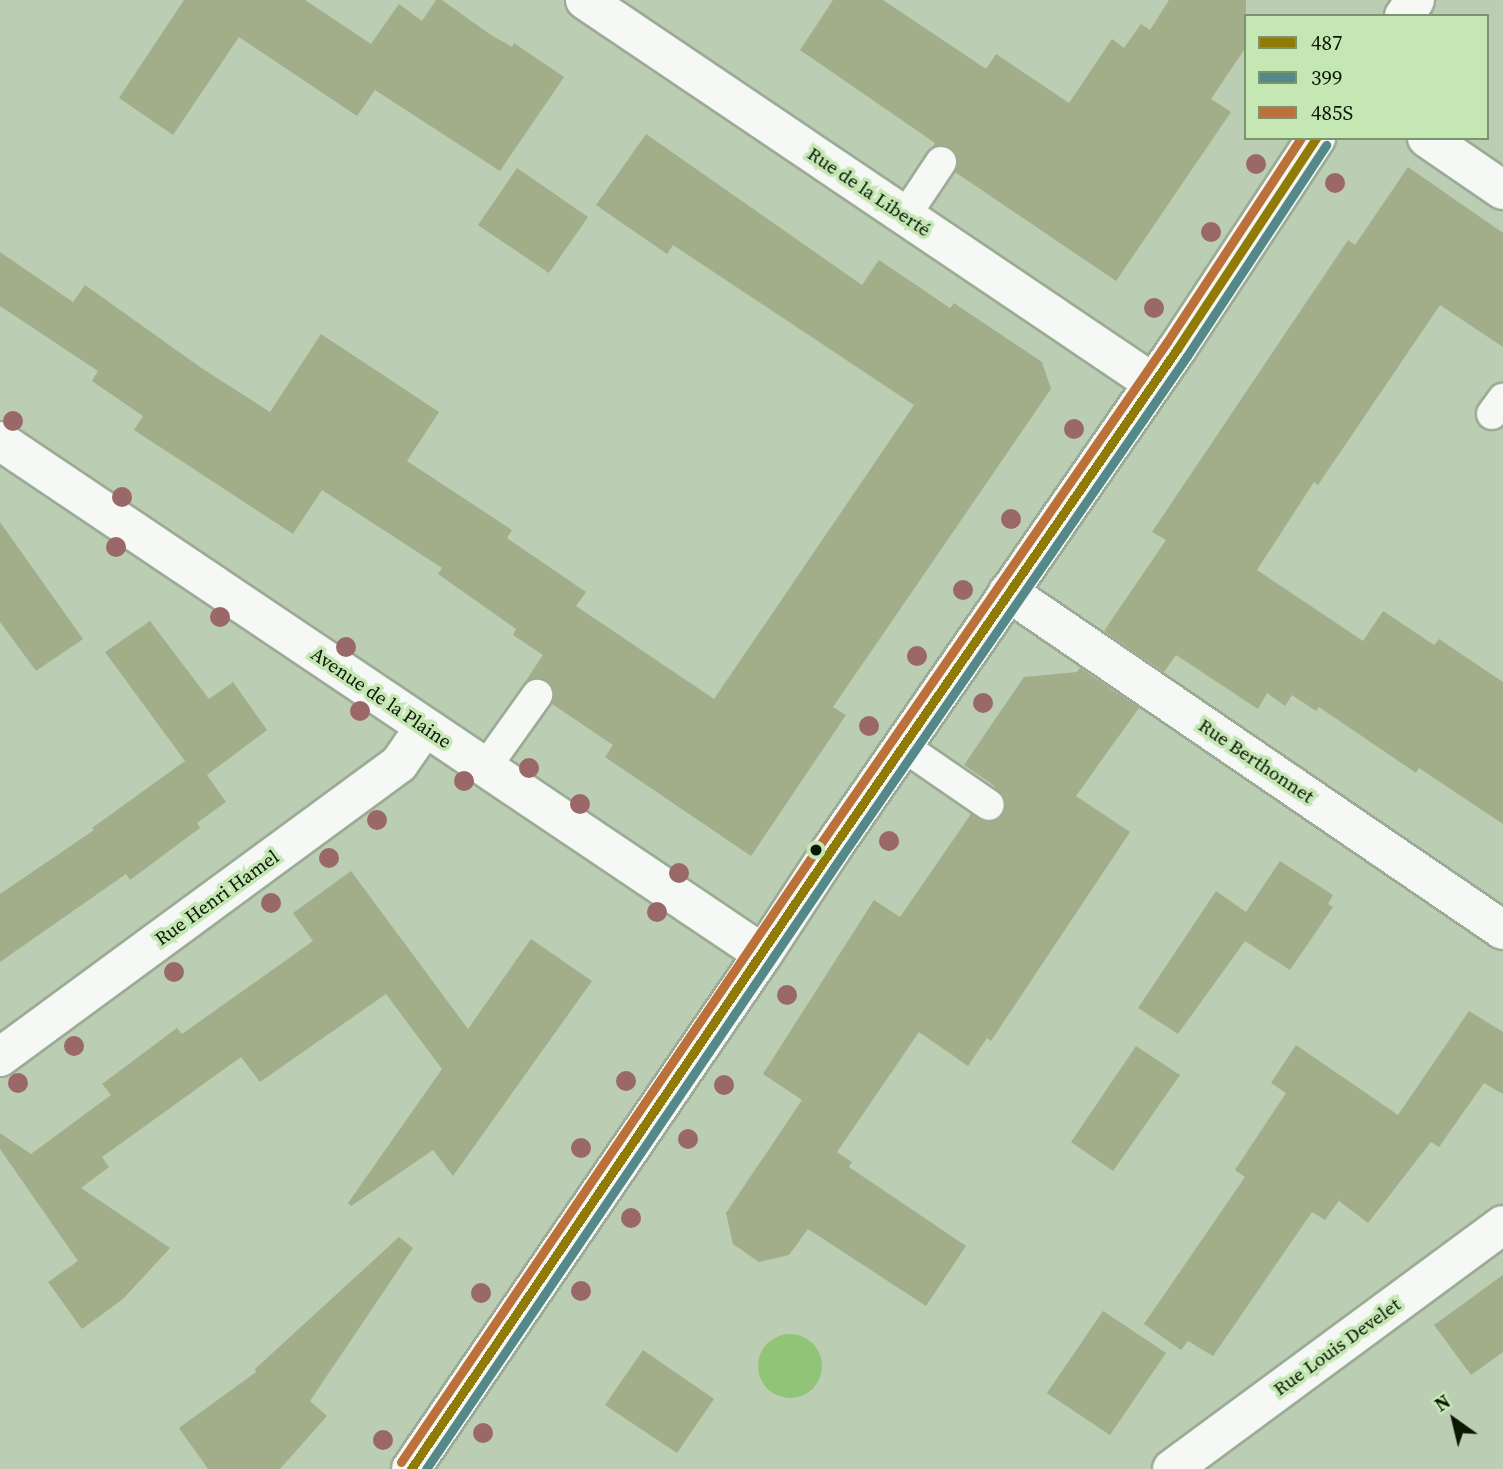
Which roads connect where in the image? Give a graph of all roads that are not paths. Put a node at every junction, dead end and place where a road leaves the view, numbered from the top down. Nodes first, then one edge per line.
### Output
1 (585, 0) edge
2 (1315, 140) edge
3 (1430, 140) edge
4 (941, 162) dead end
5 (1503, 190) edge
6 (905, 216) junction
7 (1153, 383) junction
8 (0, 441) edge
9 (1008, 592) junction
10 (537, 695) dead end
11 (424, 728) junction
12 (902, 746) junction
13 (485, 768) junction
14 (989, 805) dead end
15 (1503, 930) edge
16 (763, 954) junction
17 (0, 1057) edge
18 (1503, 1225) edge
19 (411, 1469) edge
20 (1172, 1469) edge

1 - 6 street, Rue de la Liberté
2 - 7 street
3 - 5 street
4 - 6 lane
6 - 7 street, Rue de la Liberté
7 - 9 street
8 - 11 street, Avenue de la Plaine
9 - 12 street
9 - 15 street, Rue Berthonnet
10 - 13 lane
11 - 13 street, Avenue de la Plaine
11 - 17 street, Rue Henri Hamel
12 - 14 lane
12 - 16 street
13 - 16 street, Avenue de la Plaine
16 - 19 street
18 - 20 street, Rue Louis Develet

